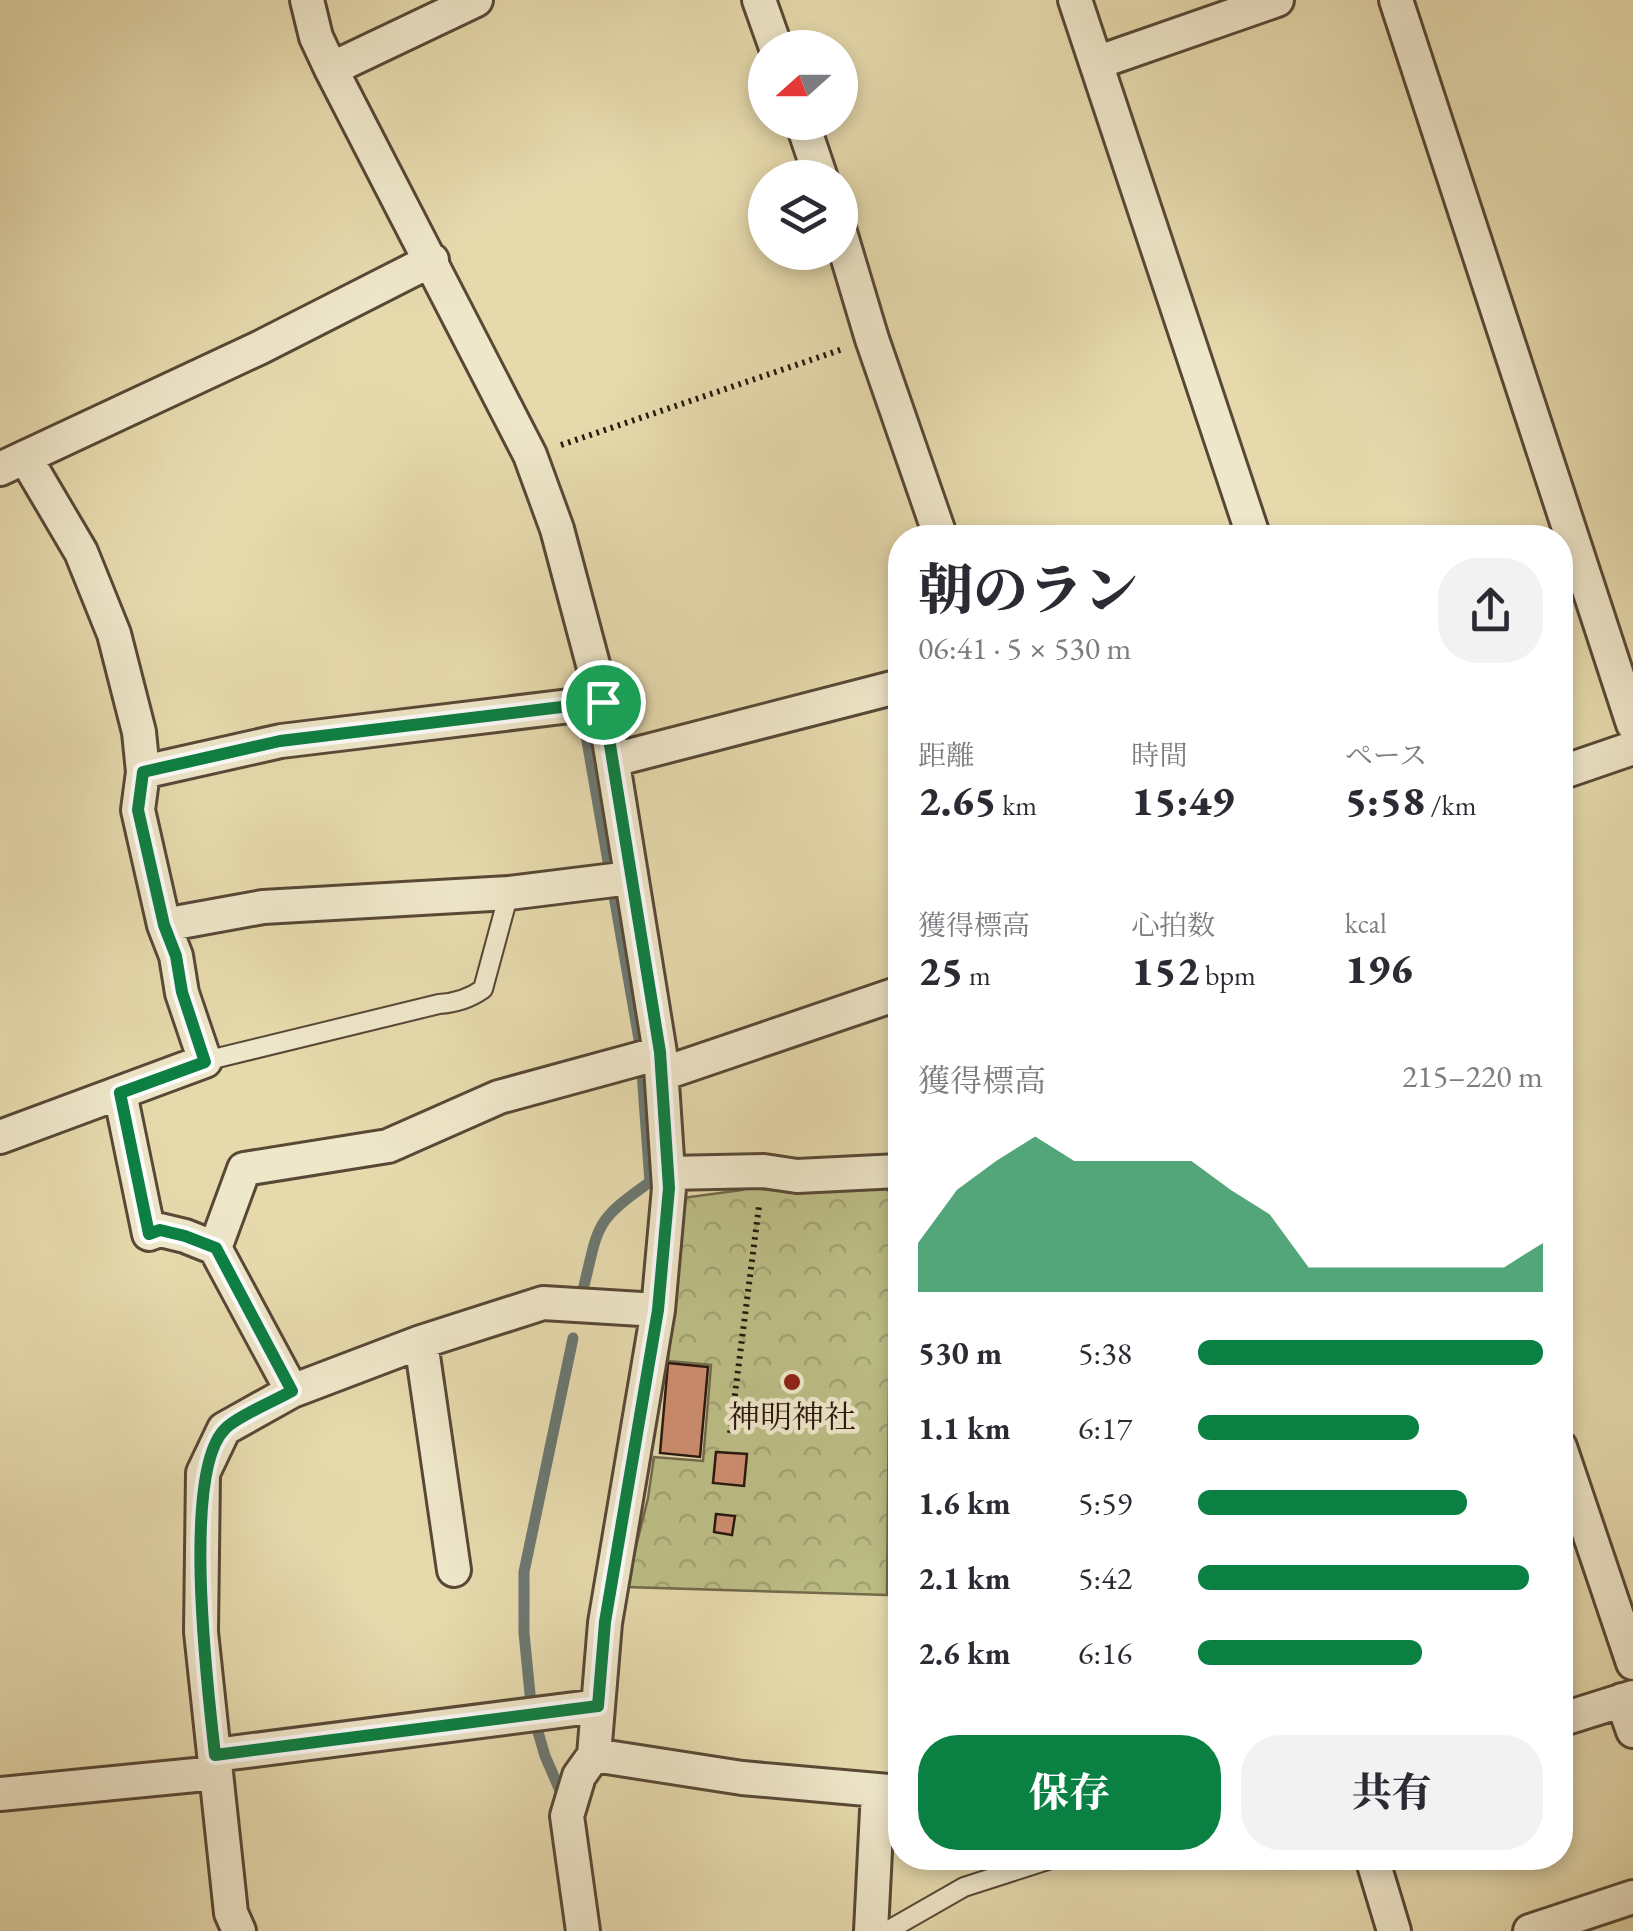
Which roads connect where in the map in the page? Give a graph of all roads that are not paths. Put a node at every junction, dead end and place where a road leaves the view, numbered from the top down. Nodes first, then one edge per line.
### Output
1 (307, 0) edge
2 (476, 0) edge
3 (1076, 0) edge
4 (1277, 0) edge
5 (1396, 0) edge
6 (766, 2) edge
7 (772, 30) edge
8 (1096, 64) junction
9 (331, 69) junction
10 (432, 260) junction
11 (851, 270) edge
12 (12, 463) edge
13 (936, 525) edge
14 (1250, 525) edge
15 (1568, 525) edge
16 (1573, 541) edge
17 (888, 689) edge
18 (603, 702) junction
19 (1633, 724) edge
20 (1633, 748) edge
21 (613, 760) junction
22 (1573, 768) edge
23 (143, 772) junction
24 (630, 878) junction
25 (509, 893) junction
26 (164, 925) junction
27 (888, 997) edge
28 (205, 1062) junction
29 (661, 1063) junction
30 (120, 1093) junction
31 (0, 1137) edge
32 (888, 1172) edge
33 (668, 1173) junction
34 (216, 1248) junction
35 (658, 1310) junction
36 (422, 1342) junction
37 (292, 1391) junction
38 (1573, 1485) edge
39 (454, 1570) dead end
40 (1633, 1663) edge
41 (598, 1706) junction
42 (1630, 1709) edge
43 (1573, 1718) edge
44 (594, 1755) junction
45 (216, 1764) junction
46 (888, 1792) edge
47 (0, 1794) edge
48 (888, 1800) edge
49 (1017, 1870) edge
50 (1376, 1870) edge
51 (1633, 1897) edge
52 (239, 1931) edge
53 (583, 1931) edge
54 (871, 1931) edge
55 (887, 1931) edge
56 (1394, 1931) edge
57 (1530, 1931) edge

1 - 9 street
2 - 9 street
3 - 8 street
4 - 8 street
5 - 15 street
6 - 7 street
8 - 14 street
9 - 10 street
10 - 12 street
10 - 18 street
11 - 13 street
12 - 23 street
16 - 19 street
17 - 21 street
18 - 21 street
18 - 23 street
20 - 22 street
21 - 24 street
23 - 26 street
24 - 25 street
24 - 29 street
25 - 26 street
25 - 28 lane
26 - 28 street
27 - 29 street
28 - 30 street
29 - 33 street
29 - 34 street
30 - 31 street
30 - 34 street
32 - 33 street
33 - 35 street
34 - 37 street
35 - 36 street
35 - 41 street
36 - 37 street
36 - 39 street
37 - 45 street
38 - 40 street
41 - 44 street
41 - 45 street
42 - 43 street
44 - 46 street
44 - 53 street
45 - 47 street
45 - 52 street
48 - 54 street
49 - 55 lane
50 - 56 street
51 - 57 street

